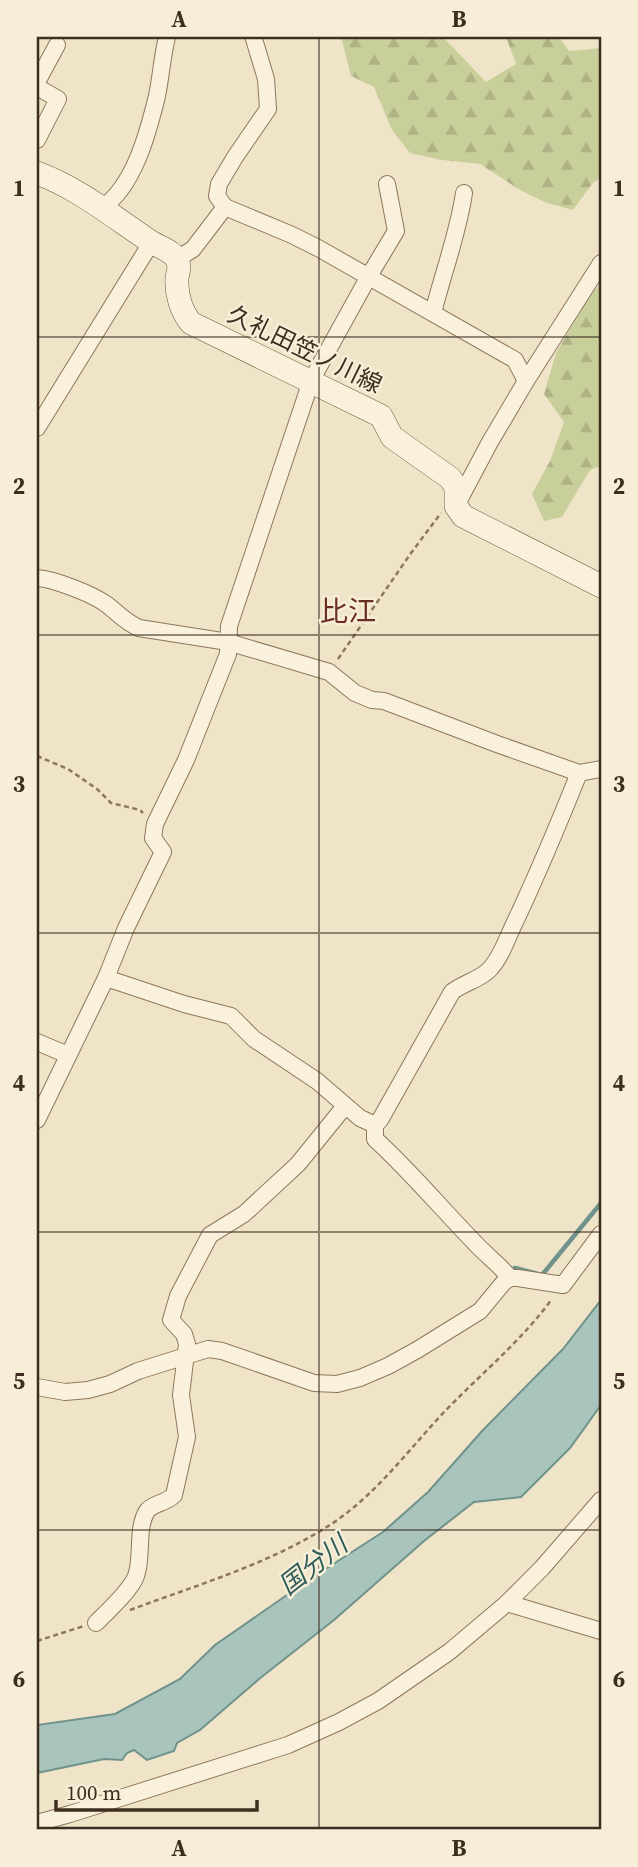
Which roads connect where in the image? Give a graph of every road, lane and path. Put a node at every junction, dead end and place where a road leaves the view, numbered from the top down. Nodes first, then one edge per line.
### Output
1 (167, 37) edge
2 (254, 39) dead end
3 (57, 45) dead end
4 (37, 84) edge
5 (37, 140) edge
6 (37, 173) edge
7 (387, 184) dead end
8 (464, 193) dead end
9 (225, 207) junction
10 (102, 208) junction
11 (151, 243) junction
12 (177, 258) junction
13 (600, 267) edge
14 (369, 276) junction
15 (433, 313) junction
16 (311, 381) junction
17 (526, 381) junction
18 (37, 428) edge
19 (456, 506) junction
20 (37, 578) edge
21 (601, 586) edge
22 (228, 642) junction
23 (329, 672) junction
24 (37, 756) edge
25 (601, 769) edge
26 (579, 773) junction
27 (155, 824) junction
28 (106, 978) junction
29 (37, 1042) edge
30 (68, 1055) junction
31 (345, 1106) junction
32 (37, 1120) edge
33 (374, 1125) junction
34 (601, 1234) edge
35 (507, 1275) junction
36 (563, 1285) junction
37 (186, 1351) junction
38 (37, 1387) edge
39 (601, 1500) edge
40 (507, 1604) junction
41 (130, 1610) dead end
42 (96, 1622) joint
43 (601, 1631) edge
44 (37, 1642) edge
45 (37, 1823) edge

1 - 10 street
2 - 9 street
3 - 4 street
4 - 5 street
6 - 10 main road
7 - 14 street
8 - 15 street
9 - 12 street
9 - 14 street
10 - 11 main road
11 - 12 main road
11 - 18 street
12 - 16 main road, 久礼田笠ノ川線
13 - 17 street
14 - 15 street
14 - 16 street
15 - 17 street
16 - 19 main road, 久礼田笠ノ川線
16 - 22 street
17 - 19 street
19 - 21 main road
19 - 23 path
20 - 22 street
22 - 23 street
22 - 27 street
23 - 26 street
24 - 27 path
25 - 26 street
26 - 33 street
27 - 28 street
28 - 30 street
28 - 31 street
29 - 30 street
30 - 32 street
31 - 33 street
31 - 37 street
33 - 35 street
34 - 36 street
35 - 36 street
35 - 37 street
36 - 41 path
37 - 38 street
37 - 42 street
39 - 40 street
40 - 43 street
40 - 45 street
42 - 44 path

